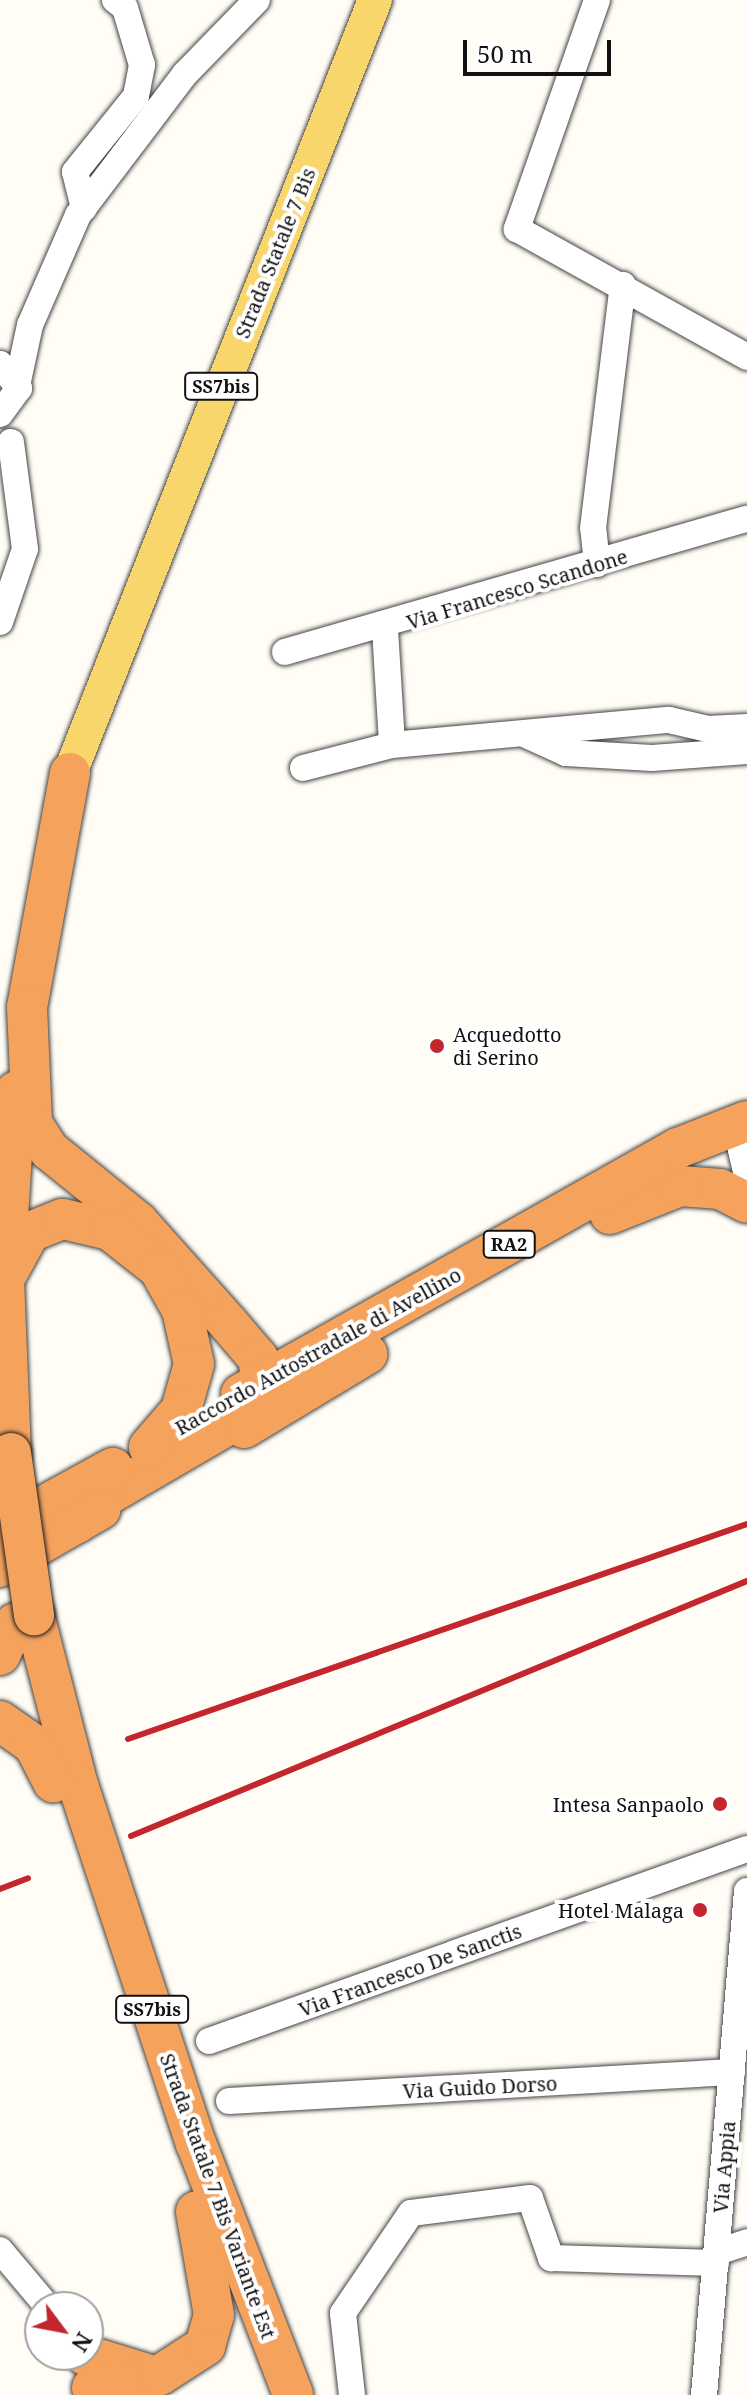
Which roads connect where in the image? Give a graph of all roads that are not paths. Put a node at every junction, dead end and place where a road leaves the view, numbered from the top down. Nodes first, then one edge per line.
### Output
1 (115, 0) edge
2 (257, 0) edge
3 (375, 0) edge
4 (597, 0) edge
5 (84, 208) junction
6 (623, 285) junction
7 (30, 325) junction
8 (0, 355) edge
9 (747, 357) edge
10 (8, 390) edge
11 (6, 436) edge
12 (747, 519) edge
13 (597, 564) junction
14 (0, 622) edge
15 (385, 629) junction
16 (285, 652) dead end
17 (747, 727) edge
18 (522, 733) junction
19 (707, 741) junction
20 (392, 745) junction
21 (747, 751) edge
22 (303, 768) dead end
23 (70, 773) joint
24 (17, 1005) junction
25 (0, 1052) edge
26 (747, 1102) edge
27 (747, 1121) edge
28 (711, 1138) edge
29 (747, 1180) edge
30 (642, 1196) junction
31 (747, 1203) edge
32 (4, 1281) junction
33 (228, 1323) junction
34 (340, 1339) junction
35 (263, 1381) junction
36 (149, 1447) junction
37 (77, 1523) junction
38 (2, 1532) edge
39 (0, 1567) edge
40 (16, 1631) edge
41 (0, 1721) edge
42 (53, 1782) junction
43 (747, 1849) edge
44 (747, 1891) edge
45 (209, 2041) dead end
46 (732, 2072) junction
47 (229, 2101) dead end
48 (196, 2212) junction
49 (747, 2242) edge
50 (0, 2250) edge
51 (716, 2257) junction
52 (35, 2291) edge
53 (87, 2373) edge
54 (269, 2395) edge
55 (293, 2395) edge
56 (352, 2395) edge
57 (704, 2395) edge

1 - 5 street
2 - 5 street
3 - 23 main road, Strada Statale 7 Bis / SS7bis
4 - 6 street
5 - 7 street
6 - 9 street
6 - 13 street
7 - 8 street
7 - 10 street
10 - 11 street
11 - 14 street
12 - 13 street, Via Francesco Scandone
13 - 15 street, Via Francesco Scandone
15 - 16 street, Via Francesco Scandone
15 - 20 street
17 - 19 street
18 - 19 street
18 - 19 street
18 - 20 street
19 - 21 street
20 - 22 street
23 - 24 highway, SS7bis
24 - 25 highway, SS7bis
24 - 32 highway, Strada Statale 7 Bis Variante Est / SS7bis
24 - 33 highway
26 - 28 highway
27 - 28 highway
28 - 29 street
28 - 34 highway, Raccordo Autostradale di Avellino / RA2
29 - 30 highway, Raccordo Autostradale di Avellino
30 - 31 highway
30 - 37 highway, Raccordo Autostradale di Avellino / RA2
32 - 36 highway
32 - 40 highway, Strada Statale 7 Bis Variante Est / SS7bis, bridge
33 - 34 highway
33 - 35 highway
34 - 35 highway, Raccordo Autostradale di Avellino / RA2
35 - 36 highway, Raccordo Autostradale di Avellino / RA2
35 - 37 highway
36 - 38 highway, Raccordo Autostradale di Avellino / RA2
37 - 39 highway, Raccordo Autostradale di Avellino / RA2
38 - 40 highway, Strada Statale 7 Bis Variante Est / SS7bis
40 - 42 highway, Strada Statale 7 Bis Variante Est / SS7bis
40 - 55 highway, Strada Statale 7 Bis Variante Est / SS7bis
41 - 42 highway
42 - 48 highway, Strada Statale 7 Bis Variante Est / SS7bis
43 - 45 street, Via Francesco De Sanctis
44 - 46 street, Via Appia
46 - 47 street, Via Guido Dorso
46 - 51 street, Via Appia
48 - 53 highway
48 - 54 highway, Strada Statale 7 Bis Variante Est / SS7bis
49 - 51 street
50 - 52 street
51 - 56 street
51 - 57 street, Via Appia

